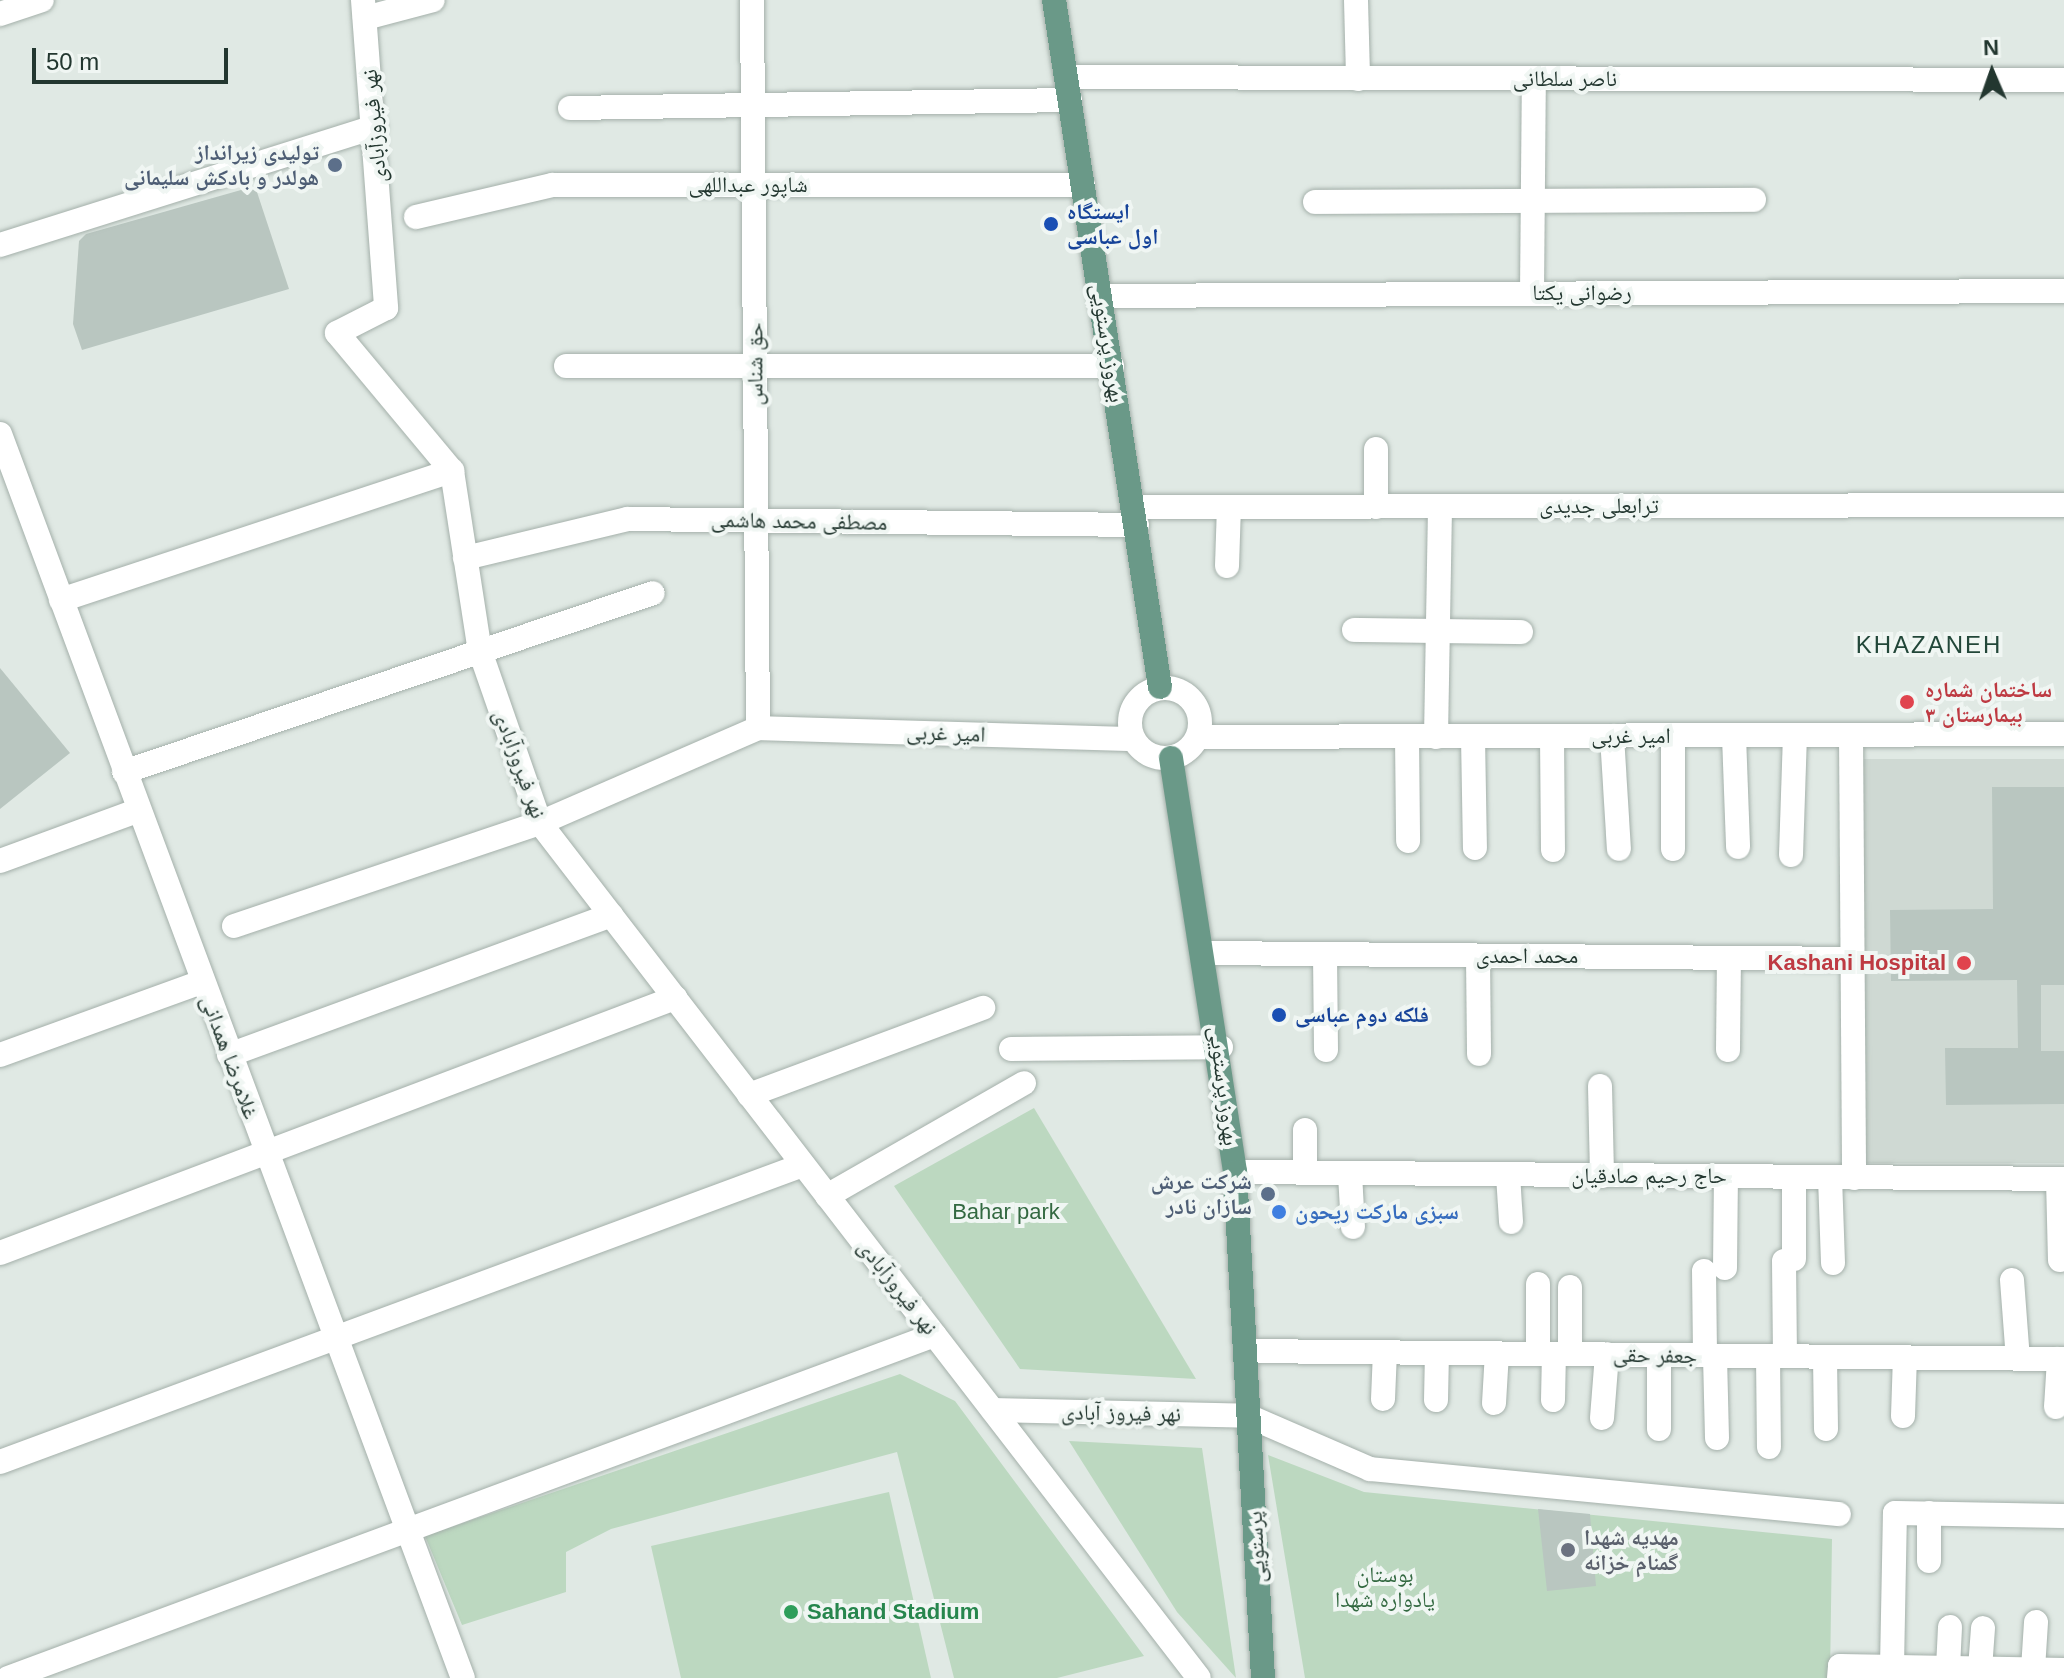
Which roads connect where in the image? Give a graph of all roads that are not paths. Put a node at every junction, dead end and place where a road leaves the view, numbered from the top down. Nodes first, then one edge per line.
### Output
1 (42, 0) edge
2 (433, 0) edge
3 (752, 0) edge
4 (1054, 0) edge
5 (1356, 0) edge
6 (364, 9) edge
7 (0, 14) edge
8 (1358, 79) junction
9 (1534, 79) junction
10 (2064, 80) edge
11 (1068, 88) junction
12 (753, 107) junction
13 (570, 108) dead end
14 (375, 127) junction
15 (1083, 185) junction
16 (754, 186) junction
17 (1754, 200) dead end
18 (1533, 201) junction
19 (1315, 202) dead end
20 (416, 217) dead end
21 (0, 245) edge
22 (2064, 291) edge
23 (1532, 293) junction
24 (1101, 296) junction
25 (755, 363) junction
26 (566, 366) dead end
27 (1112, 366) junction
28 (0, 434) edge
29 (1376, 449) dead end
30 (452, 471) junction
31 (2064, 505) edge
32 (1229, 507) junction
33 (1376, 507) junction
34 (1440, 507) junction
35 (1136, 516) junction
36 (756, 520) junction
37 (465, 558) junction
38 (1227, 566) dead end
39 (653, 593) dead end
40 (61, 600) junction
41 (1354, 630) dead end
42 (1438, 631) junction
43 (1521, 632) dead end
44 (480, 651) junction
45 (1160, 687) junction
46 (758, 728) junction
47 (2064, 734) edge
48 (1795, 735) junction
49 (1851, 735) junction
50 (1612, 736) junction
51 (1673, 736) junction
52 (1734, 736) junction
53 (1199, 737) junction
54 (1407, 737) junction
55 (1436, 737) junction
56 (1473, 737) junction
57 (1552, 737) junction
58 (1133, 739) junction
59 (1171, 758) junction
60 (124, 772) junction
61 (139, 810) junction
62 (540, 823) junction
63 (1408, 841) dead end
64 (1738, 847) dead end
65 (1475, 848) dead end
66 (1619, 849) dead end
67 (1673, 849) dead end
68 (1553, 850) dead end
69 (1791, 855) dead end
70 (0, 861) edge
71 (611, 915) junction
72 (234, 926) dead end
73 (1206, 953) junction
74 (1325, 954) junction
75 (1478, 956) junction
76 (1729, 958) junction
77 (1849, 959) junction
78 (202, 982) junction
79 (675, 998) junction
80 (983, 1008) dead end
81 (1221, 1047) junction
82 (1011, 1049) dead end
83 (1326, 1050) dead end
84 (1728, 1050) dead end
85 (1479, 1054) dead end
86 (0, 1055) edge
87 (229, 1055) junction
88 (1024, 1083) dead end
89 (1600, 1086) dead end
90 (749, 1095) junction
91 (1305, 1130) dead end
92 (265, 1153) junction
93 (803, 1165) junction
94 (1235, 1172) junction
95 (1305, 1173) junction
96 (1350, 1174) junction
97 (1508, 1175) junction
98 (1602, 1176) junction
99 (1726, 1177) junction
100 (1794, 1177) junction
101 (1830, 1177) junction
102 (1854, 1178) junction
103 (2061, 1179) edge
104 (827, 1196) junction
105 (1511, 1222) dead end
106 (1353, 1227) dead end
107 (0, 1253) edge
108 (2060, 1260) dead end
109 (1833, 1263) dead end
110 (2012, 1280) dead end
111 (1538, 1284) dead end
112 (1570, 1287) dead end
113 (935, 1335) junction
114 (333, 1338) junction
115 (1246, 1351) junction
116 (1385, 1352) junction
117 (1437, 1353) junction
118 (1497, 1353) junction
119 (1554, 1354) junction
120 (1607, 1354) junction
121 (1659, 1355) junction
122 (1710, 1355) junction
123 (1777, 1356) junction
124 (1825, 1357) junction
125 (1905, 1357) junction
126 (2018, 1359) junction
127 (2061, 1359) edge
128 (1383, 1399) dead end
129 (1436, 1400) dead end
130 (1553, 1400) dead end
131 (1494, 1403) dead end
132 (2056, 1407) dead end
133 (993, 1410) junction
134 (1248, 1416) junction
135 (1903, 1416) dead end
136 (1602, 1418) dead end
137 (1659, 1429) dead end
138 (1826, 1429) dead end
139 (1717, 1438) dead end
140 (1769, 1447) dead end
141 (0, 1462) edge
142 (1929, 1513) junction
143 (1839, 1514) dead end
144 (2064, 1516) edge
145 (407, 1530) junction
146 (1929, 1561) dead end
147 (2036, 1622) dead end
148 (1950, 1627) dead end
149 (1983, 1628) dead end
150 (1892, 1667) junction
151 (1948, 1668) junction
152 (1980, 1669) junction
153 (2033, 1669) junction
154 (2064, 1670) edge
155 (1840, 1672) edge
156 (8, 1678) edge
157 (463, 1678) edge
158 (1199, 1678) edge
159 (1263, 1678) edge

1 - 7 street
2 - 6 street
3 - 12 street, حق شناس
4 - 11 main road, بهروز پرستویی
5 - 8 street
6 - 14 street, نهر فیروزآبادی
8 - 9 street, ناصر سلطانی
8 - 11 street, ناصر سلطانی
9 - 10 street, ناصر سلطانی
9 - 18 street
11 - 12 street, ناصر سلطانی
11 - 15 main road, بهروز پرستویی
12 - 13 street, ناصر سلطانی
12 - 16 street, حق شناس
14 - 21 street
14 - 30 street, نهر فیروزآبادی
15 - 16 street, شاپور عبداللهی
15 - 24 main road, بهروز پرستویی
16 - 20 street, شاپور عبداللهی
16 - 25 street, حق شناس
17 - 18 street
18 - 19 street
18 - 23 street
22 - 23 street, رضوانی یکتا
23 - 24 street, رضوانی یکتا
24 - 27 main road, بهروز پرستویی
25 - 26 street
25 - 27 street
25 - 36 street, حق شناس
27 - 35 main road, بهروز پرستویی
28 - 40 street, غلامرضا همدانی
29 - 33 street
30 - 37 street, نهر فیروزآبادی
30 - 40 street
31 - 34 street, ترابعلی جدیدی
32 - 33 street, ترابعلی جدیدی
32 - 35 street, ترابعلی جدیدی
32 - 38 street
33 - 34 street, ترابعلی جدیدی
34 - 42 street
35 - 36 street, مصطفی محمد هاشمی
35 - 45 main road, بهروز پرستویی
36 - 37 street, مصطفی محمد هاشمی
36 - 46 street, حق شناس
37 - 44 street, نهر فیروزآبادی
39 - 44 street
40 - 60 street, غلامرضا همدانی
41 - 42 street
42 - 43 street
42 - 55 street
44 - 60 street
44 - 62 street, نهر فیروزآبادی
45 - 53 street
45 - 58 street
46 - 58 street, امیر غربی
46 - 62 street
47 - 49 street, امیر غربی
48 - 49 street, امیر غربی
48 - 52 street, امیر غربی
48 - 69 street
49 - 77 street
50 - 51 street, امیر غربی
50 - 57 street, امیر غربی
50 - 66 street
51 - 52 street, امیر غربی
51 - 67 street
52 - 64 street
53 - 54 street, امیر غربی
53 - 59 street
54 - 55 street, امیر غربی
54 - 63 street
55 - 56 street, امیر غربی
56 - 57 street, امیر غربی
56 - 65 street
57 - 68 street
58 - 59 street
59 - 73 main road, بهروز پرستویی
60 - 61 street, غلامرضا همدانی
61 - 70 street
61 - 78 street, غلامرضا همدانی
62 - 71 street, نهر فیروزآبادی
62 - 72 street
71 - 79 street, نهر فیروزآبادی
71 - 87 street
73 - 74 street, محمد احمدی
73 - 81 main road, بهروز پرستویی
74 - 75 street, محمد احمدی
74 - 83 street
75 - 76 street, محمد احمدی
75 - 85 street
76 - 77 street, محمد احمدی
76 - 84 street
77 - 102 street
78 - 86 street
78 - 87 street, غلامرضا همدانی
79 - 90 street, نهر فیروزآبادی
79 - 92 street
80 - 90 street
81 - 82 street
81 - 94 main road, بهروز پرستویی
87 - 92 street, غلامرضا همدانی
88 - 104 street
89 - 98 street
90 - 93 street, نهر فیروزآبادی
91 - 95 street
92 - 107 street
92 - 114 street, غلامرضا همدانی
93 - 104 street, نهر فیروزآبادی
93 - 114 street
94 - 95 street, حاج رحیم صادقیان
94 - 115 main road, بهروز پرستویی
95 - 96 street, حاج رحیم صادقیان
96 - 97 street, حاج رحیم صادقیان
96 - 106 street
97 - 98 street, حاج رحیم صادقیان
97 - 105 street
98 - 99 street, حاج رحیم صادقیان
99 - 100 street, حاج رحیم صادقیان
99 - 122 street
100 - 101 street, حاج رحیم صادقیان
100 - 123 street
101 - 102 street, حاج رحیم صادقیان
101 - 109 street
102 - 103 street, حاج رحیم صادقیان
103 - 108 street
104 - 113 street, نهر فیروزآبادی
110 - 126 street
111 - 119 street
112 - 119 street
113 - 133 street, نهر فیروزآبادی
113 - 145 street
114 - 141 street
114 - 145 street, غلامرضا همدانی
115 - 116 street, جعفر حقی
115 - 134 main road, بهروز پرستویی
116 - 117 street, جعفر حقی
116 - 128 street
117 - 118 street, جعفر حقی
117 - 129 street
118 - 119 street, جعفر حقی
118 - 131 street
119 - 120 street, جعفر حقی
119 - 130 street
120 - 121 street, جعفر حقی
120 - 136 street
121 - 122 street, جعفر حقی
121 - 137 street
122 - 123 street, جعفر حقی
122 - 139 street
123 - 124 street, جعفر حقی
123 - 140 street
124 - 125 street, جعفر حقی
124 - 138 street
125 - 126 street, جعفر حقی
125 - 135 street
126 - 127 street, جعفر حقی
127 - 132 street
133 - 134 street, نهر فیروز آبادی
133 - 158 street, نهر فیروزآبادی
134 - 143 street
134 - 159 main road, پرستویی
142 - 144 street
142 - 146 street
142 - 150 street
145 - 156 street
145 - 157 street, غلامرضا همدانی
147 - 153 street
148 - 151 street
149 - 152 street
150 - 151 street
150 - 155 street
151 - 152 street
152 - 153 street
153 - 154 street

